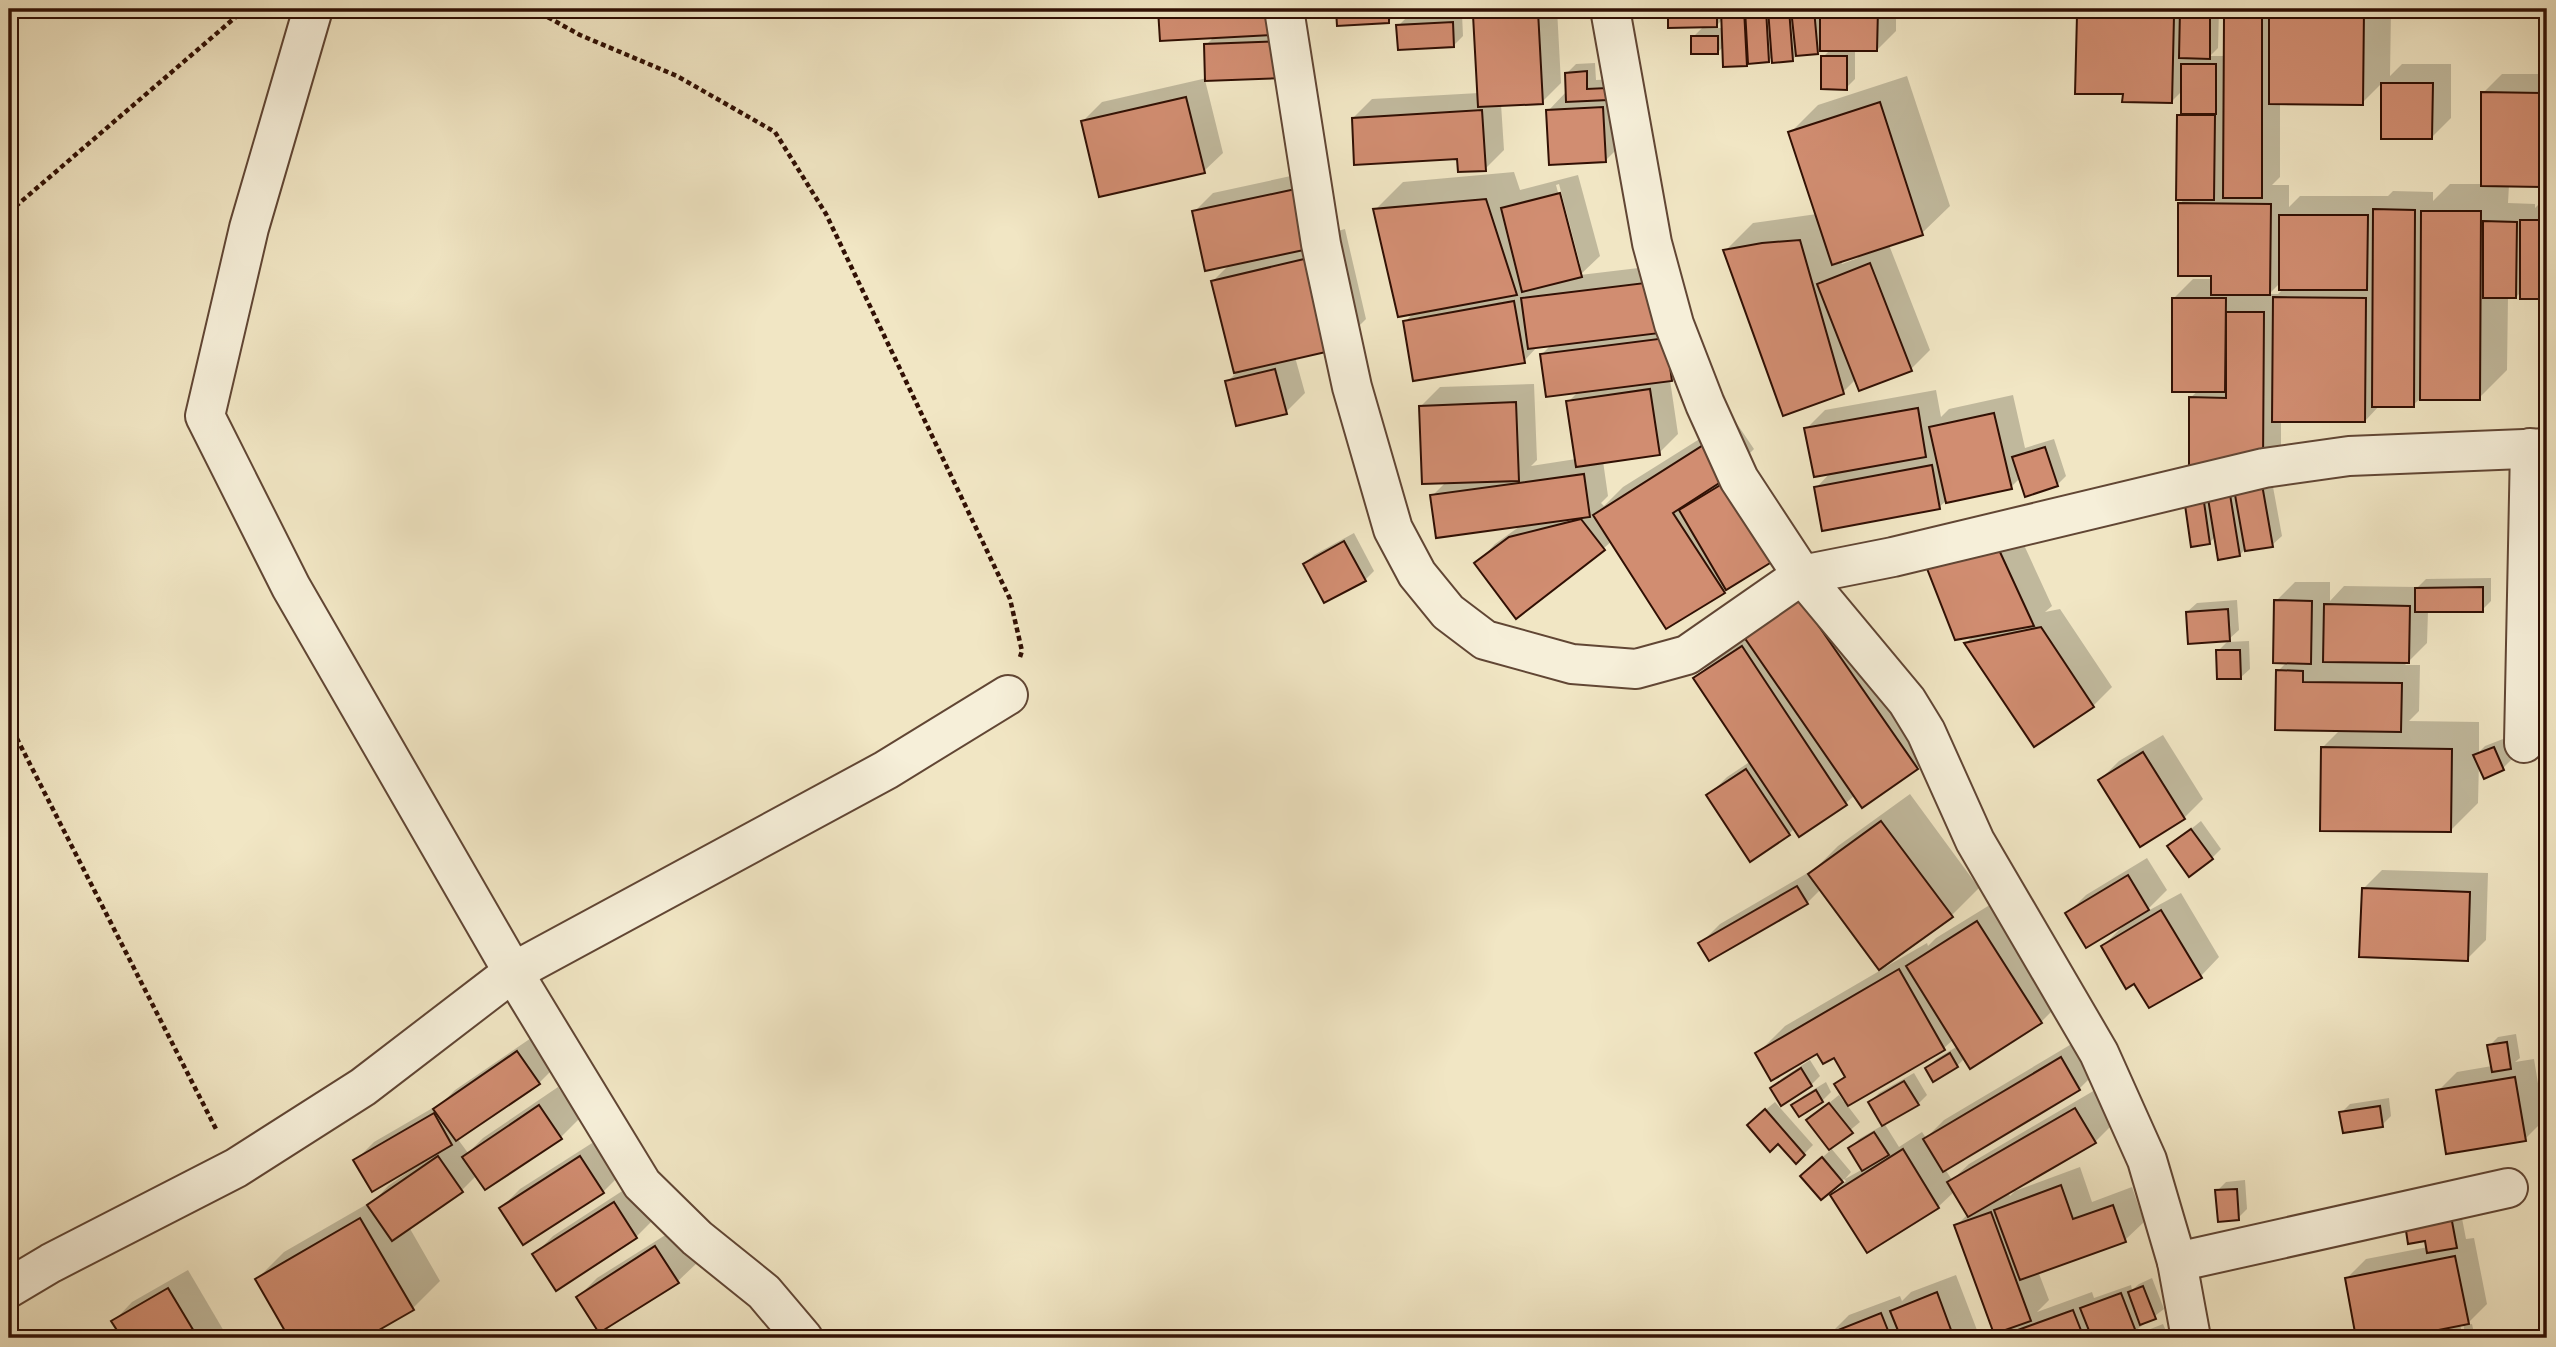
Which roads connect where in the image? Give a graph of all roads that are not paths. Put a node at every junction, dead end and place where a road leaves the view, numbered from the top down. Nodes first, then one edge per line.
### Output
1 (313, 9) edge
2 (1284, 9) edge
3 (1609, 9) edge
4 (2539, 448) edge
5 (1802, 575) junction
6 (1008, 695) road end
7 (2524, 743) dead end
8 (513, 972) junction
9 (2508, 1188) dead end
10 (2177, 1262) junction
11 (9, 1288) edge
12 (803, 1338) edge
13 (2191, 1338) edge

1 - 8 street
2 - 5 street
3 - 5 street
4 - 5 street
4 - 7 street
5 - 10 street
6 - 8 street
8 - 11 street
8 - 12 street
9 - 10 street
10 - 13 street

